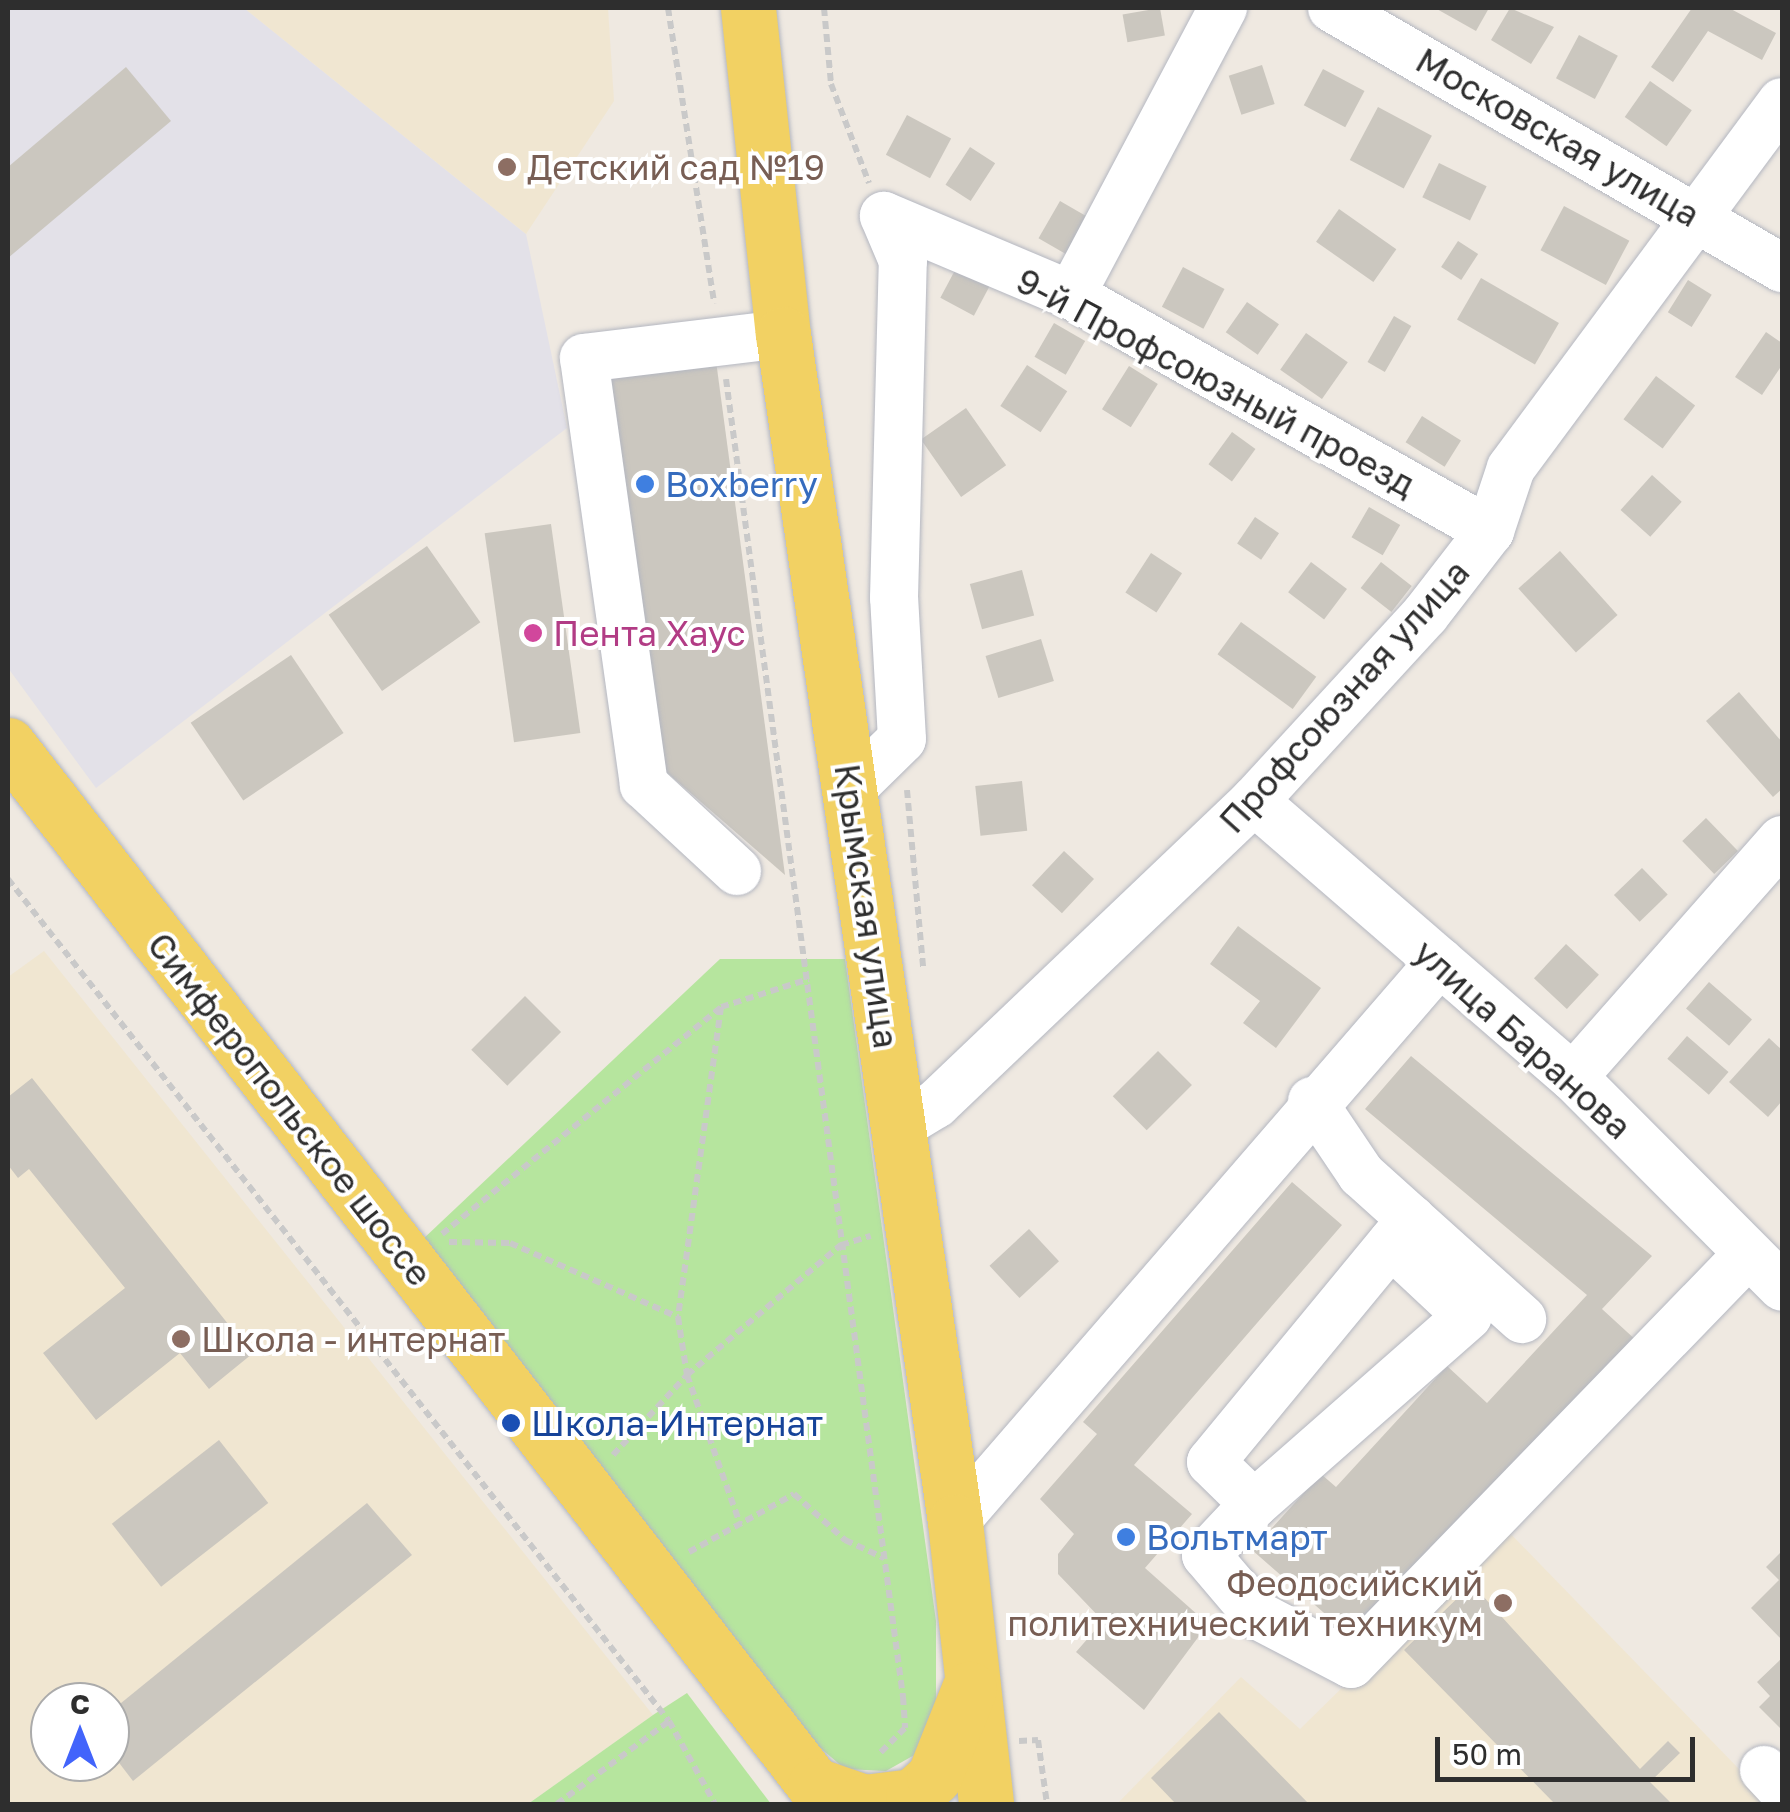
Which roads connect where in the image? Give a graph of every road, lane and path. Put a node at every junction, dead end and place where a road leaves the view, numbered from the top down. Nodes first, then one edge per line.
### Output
1 (668, 8) edge
2 (748, 8) edge
3 (824, 8) edge
4 (1223, 8) edge
5 (1332, 8) edge
6 (1782, 102) edge
7 (1692, 214) junction
8 (884, 216) junction
9 (1782, 268) edge
10 (1071, 296) junction
11 (783, 334) junction
12 (720, 342) junction
13 (1490, 531) junction
14 (8, 746) edge
15 (851, 789) junction
16 (1254, 801) junction
17 (1782, 840) edge
18 (738, 871) dead end
19 (8, 879) edge
20 (1440, 962) junction
21 (810, 980) junction
22 (720, 1007) junction
23 (1573, 1077) junction
24 (1312, 1101) junction
25 (898, 1127) junction
26 (910, 1224) junction
27 (1401, 1231) junction
28 (840, 1244) junction
29 (1748, 1254) junction
30 (1782, 1286) edge
31 (678, 1317) junction
32 (1522, 1318) dead end
33 (686, 1375) junction
34 (606, 1464) dead end
35 (1254, 1504) junction
36 (955, 1522) junction
37 (740, 1524) junction
38 (679, 1557) dead end
39 (884, 1558) junction
40 (971, 1683) junction
41 (670, 1720) junction
42 (1012, 1741) dead end
43 (865, 1754) dead end
44 (818, 1791) edge
45 (557, 1804) edge
46 (716, 1804) edge
47 (966, 1804) edge
48 (986, 1804) edge
49 (1047, 1804) edge

1 - 12 path
2 - 11 main road, Крымская улица
3 - 8 path
4 - 10 street
5 - 7 street, Московская улица
6 - 7 street, Профсоюзная улица
7 - 9 street, Московская улица
7 - 13 street, Профсоюзная улица
8 - 10 street, 9-й Профсоюзный проезд
8 - 15 street
10 - 13 street, 9-й Профсоюзный проезд
11 - 12 street
11 - 15 main road, Крымская улица
12 - 18 street
12 - 21 path
13 - 16 street, Профсоюзная улица
14 - 44 main road, Симферопольское шоссе
15 - 25 main road, Крымская улица
16 - 20 street, улица Баранова
16 - 25 street, Профсоюзная улица
17 - 23 street
19 - 41 path
20 - 23 street, улица Баранова
20 - 24 street
21 - 22 path
21 - 28 path
22 - 31 path
22 - 31 path
23 - 29 street, улица Баранова
24 - 27 street
24 - 36 street
25 - 26 main road, Крымская улица
26 - 28 path
26 - 36 main road, Крымская улица
27 - 32 street
27 - 35 street
27 - 35 street
28 - 33 path
28 - 39 path
29 - 30 street, улица Баранова
29 - 35 street
31 - 33 path
33 - 34 path
33 - 37 path
36 - 40 main road, Крымская улица
37 - 38 path
37 - 39 path
39 - 43 path
40 - 44 main road
40 - 47 main road, Крымская улица
40 - 48 main road
41 - 45 path
41 - 46 path
42 - 49 path

